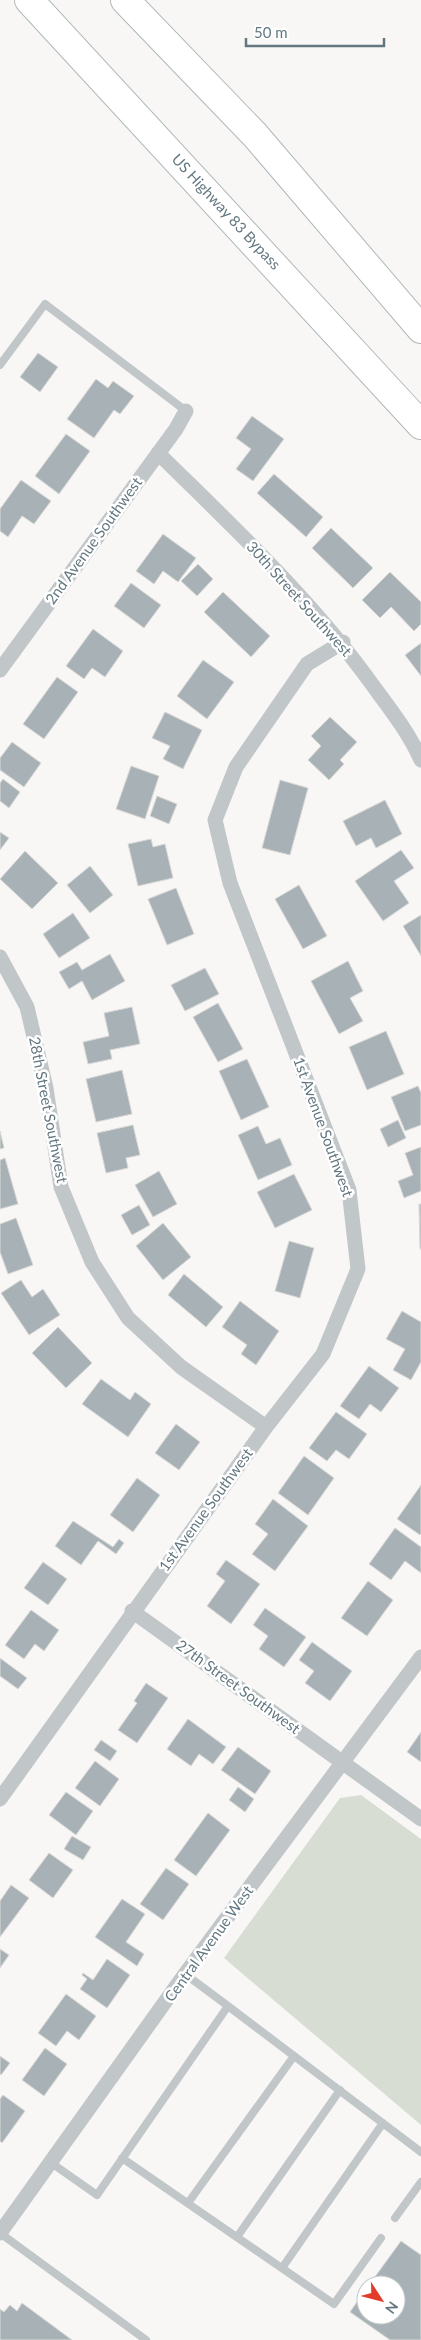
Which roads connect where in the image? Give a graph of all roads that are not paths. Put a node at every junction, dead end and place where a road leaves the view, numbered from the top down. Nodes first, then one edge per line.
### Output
1 (29, 0) edge
2 (125, 0) edge
3 (421, 329) edge
4 (0, 365) edge
5 (186, 411) joint
6 (421, 425) edge
7 (158, 453) junction
8 (343, 642) junction
9 (0, 670) edge
10 (421, 760) edge
11 (0, 957) edge
12 (266, 1427) junction
13 (132, 1610) junction
14 (421, 1657) edge
15 (343, 1763) junction
16 (0, 1798) edge
17 (421, 1819) edge
18 (186, 1974) junction
19 (228, 2006) junction
20 (294, 2056) junction
21 (340, 2090) junction
22 (383, 2123) junction
23 (421, 2152) edge
24 (122, 2158) junction
25 (50, 2162) junction
26 (421, 2182) edge
27 (188, 2203) junction
28 (395, 2218) dead end
29 (0, 2233) edge
30 (237, 2237) junction
31 (381, 2238) dead end
32 (282, 2268) junction
33 (146, 2340) edge

1 - 6 highway, US Highway 83 Bypass
2 - 3 highway
4 - 5 lane
5 - 7 street, 2nd Avenue Southwest
7 - 8 street, 30th Street Southwest
7 - 9 street, 2nd Avenue Southwest
8 - 10 street, 30th Street Southwest
8 - 12 street, 1st Avenue Southwest
11 - 12 street, 28th Street Southwest
12 - 13 street, 1st Avenue Southwest
13 - 15 street, 27th Street Southwest
13 - 16 street, 1st Avenue Southwest
14 - 15 street, Central Avenue West
15 - 17 street, 27th Street Southwest
15 - 18 street, Central Avenue West
18 - 19 lane
18 - 25 street, Central Avenue West
19 - 20 lane
19 - 24 lane
20 - 21 lane
20 - 27 lane
21 - 22 lane
21 - 30 lane
22 - 23 lane
22 - 32 lane
24 - 25 lane
24 - 27 lane
25 - 29 street, Central Avenue West
26 - 28 lane
27 - 30 lane
29 - 33 lane
30 - 32 lane
31 - 32 lane

